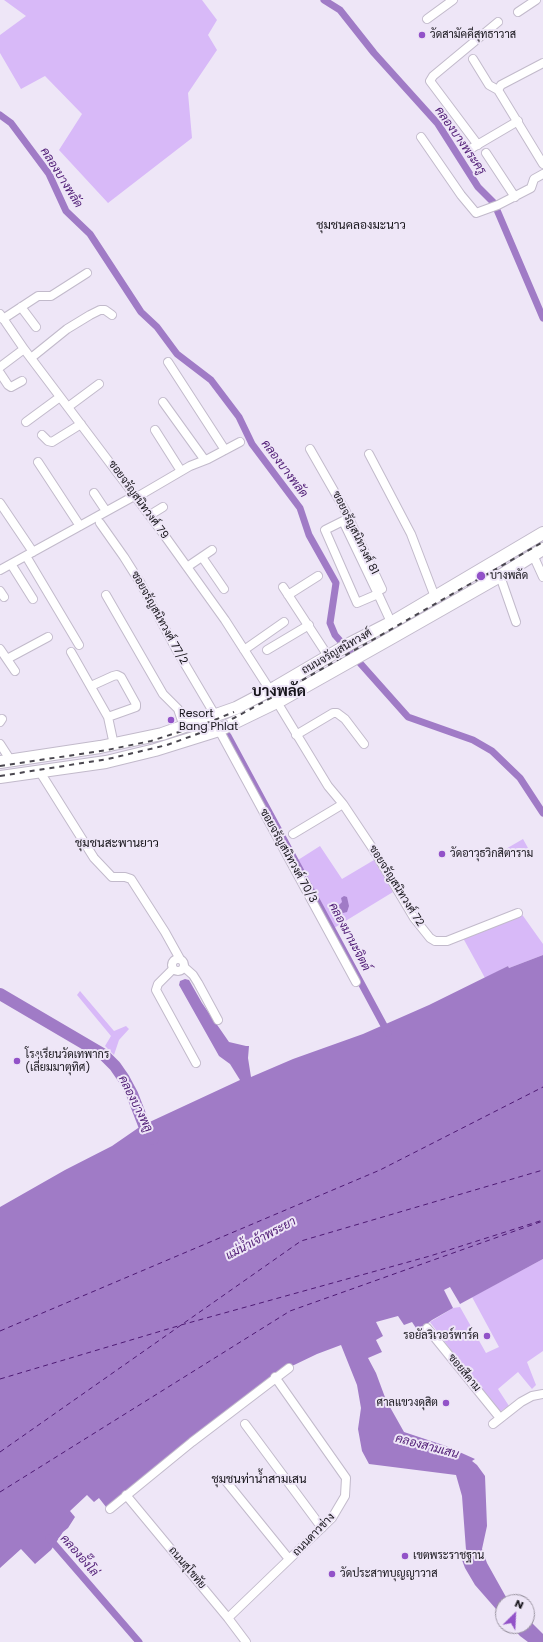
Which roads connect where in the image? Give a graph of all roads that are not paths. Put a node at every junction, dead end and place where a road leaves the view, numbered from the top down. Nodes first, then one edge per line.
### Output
1 (453, 0) edge
2 (536, 0) edge
3 (518, 12) dead end
4 (427, 19) dead end
5 (498, 22) dead end
6 (473, 59) dead end
7 (543, 63) edge
8 (498, 90) junction
9 (518, 121) junction
10 (421, 137) dead end
11 (486, 152) dead end
12 (543, 164) edge
13 (543, 174) edge
14 (515, 197) junction
15 (87, 273) dead end
16 (21, 307) junction
17 (112, 315) dead end
18 (2, 317) edge
19 (36, 327) dead end
20 (24, 349) junction
21 (31, 358) junction
22 (168, 362) dead end
23 (0, 367) edge
24 (0, 373) edge
25 (22, 381) dead end
26 (99, 384) dead end
27 (60, 397) junction
28 (163, 402) dead end
29 (68, 407) junction
30 (26, 422) dead end
31 (81, 424) junction
32 (155, 430) dead end
33 (42, 435) dead end
34 (240, 442) dead end
35 (310, 449) dead end
36 (225, 450) junction
37 (369, 454) dead end
38 (202, 460) junction
39 (38, 462) dead end
40 (182, 471) junction
41 (94, 493) dead end
42 (136, 496) junction
43 (0, 503) edge
44 (163, 507) dead end
45 (106, 511) junction
46 (150, 515) junction
47 (100, 523) dead end
48 (80, 526) junction
49 (543, 533) edge
50 (212, 550) dead end
51 (538, 552) edge
52 (29, 554) junction
53 (202, 557) junction
54 (11, 564) junction
55 (187, 567) junction
56 (1, 569) edge
57 (318, 576) dead end
58 (500, 576) junction
59 (543, 577) edge
60 (457, 585) junction
61 (283, 587) dead end
62 (224, 589) dead end
63 (378, 594) junction
64 (106, 595) dead end
65 (288, 596) junction
66 (435, 597) junction
67 (464, 597) junction
68 (33, 599) dead end
69 (394, 621) junction
70 (284, 622) dead end
71 (516, 622) dead end
72 (309, 625) junction
73 (48, 637) dead end
74 (79, 645) dead end
75 (0, 648) edge
76 (244, 650) junction
77 (267, 650) dead end
78 (71, 652) dead end
79 (333, 653) junction
80 (7, 659) junction
81 (15, 671) dead end
82 (91, 686) junction
83 (270, 690) junction
84 (278, 701) junction
85 (215, 716) junction
86 (108, 717) junction
87 (184, 727) junction
88 (219, 730) junction
89 (298, 734) junction
90 (0, 744) edge
91 (364, 744) dead end
92 (114, 745) junction
93 (6, 762) edge
94 (40, 772) junction
95 (0, 777) edge
96 (344, 804) junction
97 (293, 834) dead end
98 (518, 913) dead end
99 (180, 959) junction
100 (184, 967) junction
101 (173, 969) junction
102 (356, 982) dead end
103 (218, 1020) dead end
104 (196, 1063) dead end
105 (427, 1328) dead end
106 (289, 1368) dead end
107 (276, 1377) junction
108 (543, 1394) edge
109 (500, 1418) junction
110 (245, 1424) dead end
111 (493, 1424) dead end
112 (225, 1480) dead end
113 (126, 1495) junction
114 (110, 1508) dead end
115 (322, 1528) junction
116 (290, 1559) junction
117 (228, 1618) junction
118 (246, 1642) edge

1 - 4 street
2 - 3 street
5 - 9 street
6 - 8 street
7 - 8 street
8 - 9 street
9 - 12 street
10 - 14 street
11 - 14 street
13 - 14 street
15 - 16 street
16 - 18 street
16 - 19 street
17 - 21 street
18 - 20 street, ซอยจรัญสนิทวงศ์ 79
20 - 21 street, ซอยจรัญสนิทวงศ์ 79
20 - 23 street
21 - 27 street, ซอยจรัญสนิทวงศ์ 79
22 - 36 street
24 - 25 street
26 - 29 street
27 - 29 street, ซอยจรัญสนิทวงศ์ 79
27 - 30 street
28 - 38 street
29 - 31 street, ซอยจรัญสนิทวงศ์ 79
31 - 33 street
31 - 42 street, ซอยจรัญสนิทวงศ์ 79
32 - 40 street
34 - 36 street
35 - 69 street, ซอยจรัญสนิทวงศ์ 81
36 - 38 street
37 - 66 street
38 - 40 street
39 - 48 street
40 - 42 street
41 - 45 street
42 - 45 street
42 - 46 street, ซอยจรัญสนิทวงศ์ 79
43 - 52 street
44 - 46 street
45 - 48 street
46 - 55 street, ซอยจรัญสนิทวงศ์ 79
47 - 85 street, ซอยจรัญสนิทวงศ์ 77/2
48 - 52 street
49 - 60 main road, ถนนจรัญสนิทวงศ์
50 - 53 street
51 - 58 main road, ถนนจรัญสนิทวงศ์
51 - 59 street
52 - 54 street
52 - 74 street
53 - 55 street
53 - 62 street
54 - 56 street
54 - 68 street
55 - 76 street, ซอยจรัญสนิทวงศ์ 79
57 - 65 street
58 - 67 main road, ถนนจรัญสนิทวงศ์
58 - 71 street
60 - 66 main road, ถนนจรัญสนิทวงศ์
60 - 67 main road
61 - 65 street
63 - 63 street
63 - 69 street
64 - 87 street
65 - 72 street
66 - 69 main road, ถนนจรัญสนิทวงศ์
67 - 84 main road, ถนนจรัญสนิทวงศ์
69 - 79 main road, ถนนจรัญสนิทวงศ์
70 - 76 street
72 - 77 street
72 - 79 street
73 - 80 street
75 - 80 street
76 - 83 street, ซอยจรัญสนิทวงศ์ 79
78 - 82 street
79 - 83 main road, ถนนจรัญสนิทวงศ์
80 - 81 street
82 - 86 street
82 - 86 street
83 - 85 main road, ถนนจรัญสนิทวงศ์
84 - 88 main road, ถนนจรัญสนิทวงศ์
84 - 89 street, ซอยจรัญสนิทวงศ์ 72
85 - 87 main road, ถนนจรัญสนิทวงศ์
86 - 92 street
87 - 92 main road, ถนนจรัญสนิทวงศ์
88 - 94 main road, ถนนจรัญสนิทวงศ์
88 - 102 street, ซอยจรัญสนิทวงศ์ 70/3
89 - 91 street
89 - 96 street, ซอยจรัญสนิทวงศ์ 72
90 - 93 street
92 - 93 main road, ถนนจรัญสนิทวงศ์
94 - 95 main road, ถนนจรัญสนิทวงศ์
94 - 99 street
96 - 97 street
96 - 98 street, ซอยจรัญสนิทวงศ์ 72
99 - 100 street
99 - 101 street
100 - 101 street
100 - 103 street
101 - 104 street
105 - 109 street, ซอยสีคาม
106 - 107 street
107 - 113 street
107 - 115 street, ถนนดาวข่าง
108 - 109 street
109 - 111 street
110 - 115 street
112 - 116 street
113 - 114 street
113 - 117 street, ถนนสุโขทัย
115 - 116 street, ถนนดาวข่าง
116 - 117 street, ถนนดาวข่าง
117 - 118 street, ถนนสุโขทัย

